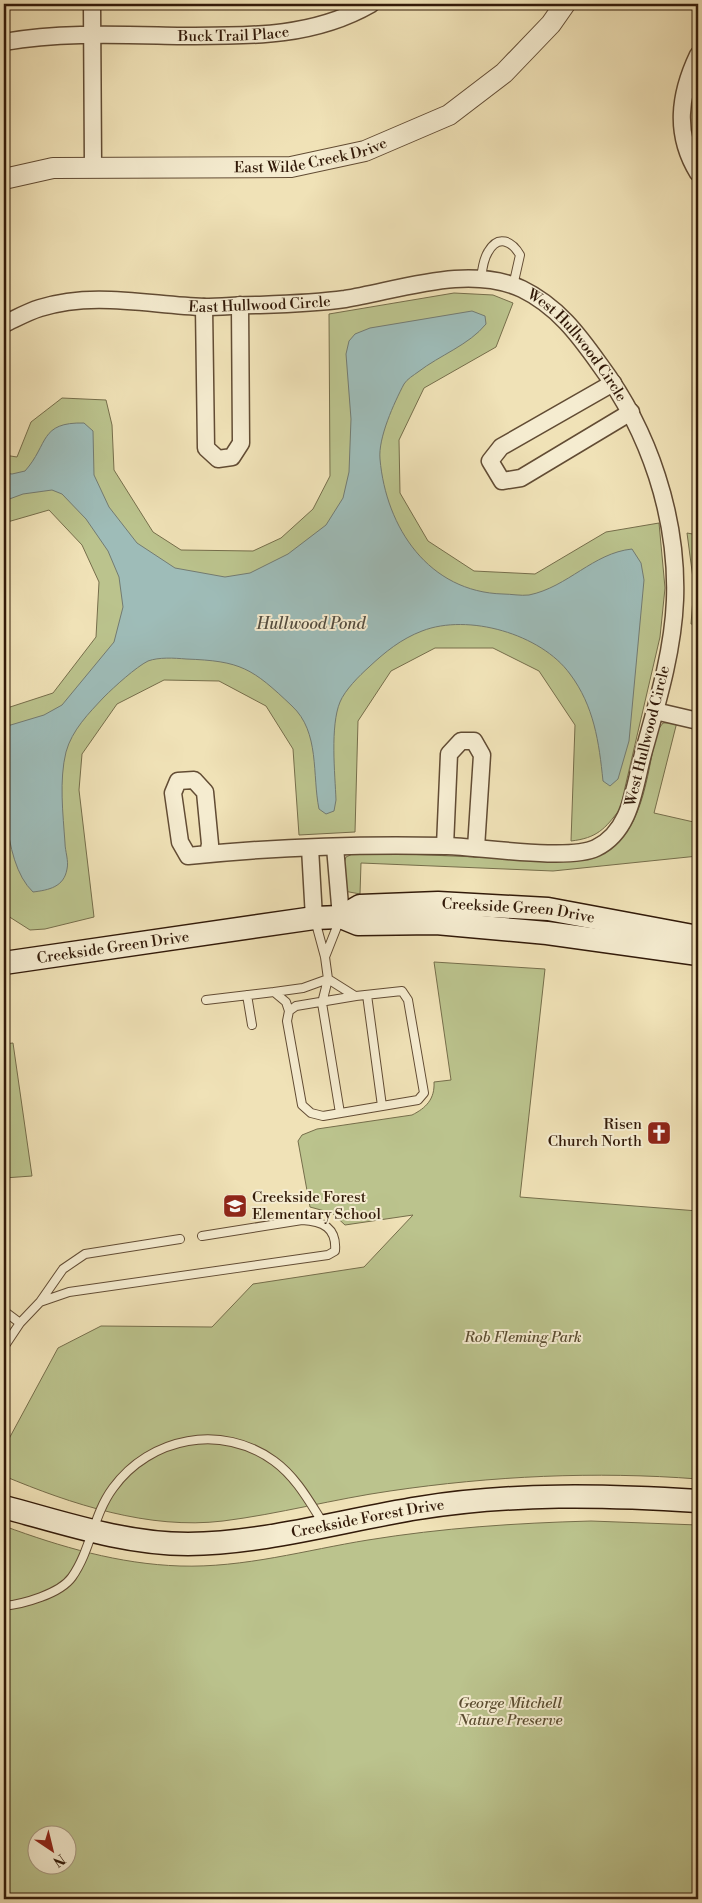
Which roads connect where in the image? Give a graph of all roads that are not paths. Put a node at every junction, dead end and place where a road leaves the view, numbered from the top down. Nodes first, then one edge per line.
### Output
1 (92, 4) edge
2 (371, 4) edge
3 (565, 4) edge
4 (92, 35) junction
5 (4, 42) edge
6 (698, 55) edge
7 (93, 166) junction
8 (698, 173) edge
9 (4, 179) edge
10 (481, 279) junction
11 (515, 286) junction
12 (240, 305) junction
13 (204, 307) junction
14 (4, 324) edge
15 (613, 383) junction
16 (631, 412) junction
17 (655, 711) junction
18 (698, 721) edge
19 (445, 846) junction
20 (335, 847) junction
21 (310, 848) junction
22 (476, 848) junction
23 (208, 854) junction
24 (341, 917) junction
25 (314, 918) junction
26 (698, 936) edge
27 (698, 954) edge
28 (325, 956) junction
29 (4, 963) edge
30 (328, 979) junction
31 (274, 992) junction
32 (248, 995) junction
33 (367, 995) junction
34 (356, 996) junction
35 (206, 1000) dead end
36 (322, 1003) junction
37 (289, 1011) junction
38 (252, 1025) dead end
39 (382, 1106) junction
40 (340, 1113) junction
41 (202, 1236) dead end
42 (180, 1239) dead end
43 (40, 1302) junction
44 (4, 1311) edge
45 (20, 1323) junction
46 (4, 1347) edge
47 (4, 1494) edge
48 (698, 1501) edge
49 (4, 1507) edge
50 (41, 1517) junction
51 (324, 1525) junction
52 (93, 1531) junction
53 (4, 1606) edge

1 - 4 street
2 - 4 street, Buck Trail Place
3 - 7 street, East Wilde Creek Drive
4 - 5 street, Buck Trail Place
4 - 7 street
6 - 8 street
7 - 9 street, East Wilde Creek Drive
10 - 11 street, East Hullwood Circle
10 - 11 lane
10 - 12 street, East Hullwood Circle
11 - 15 street, West Hullwood Circle
12 - 13 street, East Hullwood Circle
12 - 13 street
13 - 14 street, East Hullwood Circle
15 - 16 street, West Hullwood Circle
15 - 16 street
16 - 17 street, West Hullwood Circle
17 - 18 street
17 - 22 street, West Hullwood Circle
19 - 20 street, West Hullwood Circle
19 - 22 street, West Hullwood Circle
19 - 22 street
20 - 21 street, West Hullwood Circle
20 - 24 street
21 - 23 street, West Hullwood Circle
21 - 25 street
23 - 23 street, West Hullwood Circle
24 - 25 main road, Creekside Green Drive
24 - 26 main road, Creekside Green Drive
24 - 27 main road, Creekside Green Drive
24 - 28 lane
25 - 28 lane
25 - 29 main road, Creekside Green Drive
28 - 30 lane
30 - 31 lane
30 - 34 lane
30 - 36 lane
31 - 32 lane
31 - 37 lane
32 - 35 lane
32 - 38 lane
33 - 34 lane
33 - 39 lane
33 - 39 lane
34 - 36 lane
36 - 37 lane
36 - 40 lane
37 - 40 lane
39 - 40 lane
41 - 43 lane
42 - 43 lane
43 - 45 lane
44 - 45 lane
45 - 46 lane
47 - 50 main road, Creekside Forest Drive
48 - 51 main road, Creekside Forest Drive
49 - 50 main road, Creekside Forest Drive
50 - 52 main road, Creekside Forest Drive
51 - 52 main road, Creekside Forest Drive
51 - 52 lane
52 - 53 lane

